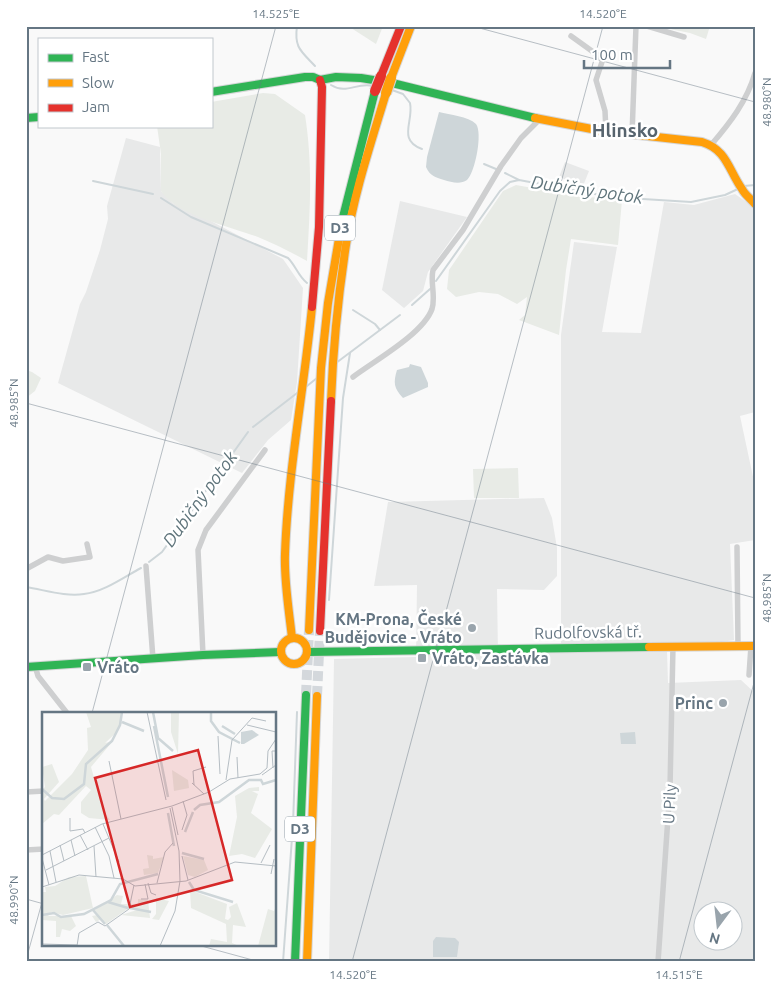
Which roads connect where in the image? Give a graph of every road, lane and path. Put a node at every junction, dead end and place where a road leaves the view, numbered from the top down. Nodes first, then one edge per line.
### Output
1 (401, 26) edge
2 (411, 26) edge
3 (636, 26) edge
4 (646, 26) edge
5 (571, 36) dead end
6 (684, 37) dead end
7 (755, 72) edge
8 (386, 77) junction
9 (320, 80) junction
10 (212, 92) edge
11 (381, 92) junction
12 (540, 119) junction
13 (606, 132) junction
14 (632, 135) junction
15 (711, 145) junction
16 (755, 204) edge
17 (353, 377) dead end
18 (265, 450) dead end
19 (87, 544) dead end
20 (737, 547) dead end
21 (146, 566) dead end
22 (26, 569) edge
23 (309, 630) tunnel mouth
24 (320, 631) tunnel mouth
25 (292, 638) junction
26 (673, 646) junction
27 (738, 646) junction
28 (753, 646) edge
29 (280, 652) junction
30 (307, 652) junction
31 (203, 655) junction
32 (153, 659) junction
33 (31, 666) edge
34 (749, 675) dead end
35 (306, 696) tunnel mouth
36 (317, 696) tunnel mouth
37 (66, 712) edge
38 (42, 791) edge
39 (26, 792) edge
40 (42, 849) edge
41 (26, 850) edge
42 (295, 962) edge
43 (307, 962) edge
44 (658, 962) edge

1 - 8 main road, D3
2 - 8 main road, D3
3 - 14 street
4 - 6 street
5 - 13 street
7 - 15 street
8 - 11 main road, D3, bridge
9 - 10 main road
9 - 12 main road
9 - 25 main road
11 - 23 main road, D3
11 - 24 main road, D3
12 - 13 main road
12 - 17 street
13 - 14 main road
14 - 15 main road
15 - 16 main road
18 - 31 street
19 - 22 street
20 - 27 street
21 - 32 street
25 - 29 main road
25 - 30 main road
26 - 27 main road, Rudolfovská tř.
26 - 30 main road, Rudolfovská tř.
26 - 44 street, U Pily
27 - 28 main road, Rudolfovská tř.
28 - 34 street
29 - 30 main road
29 - 31 main road
31 - 32 main road
32 - 33 main road
33 - 37 street
35 - 42 main road, D3
36 - 43 main road, D3
38 - 39 street
40 - 41 street

